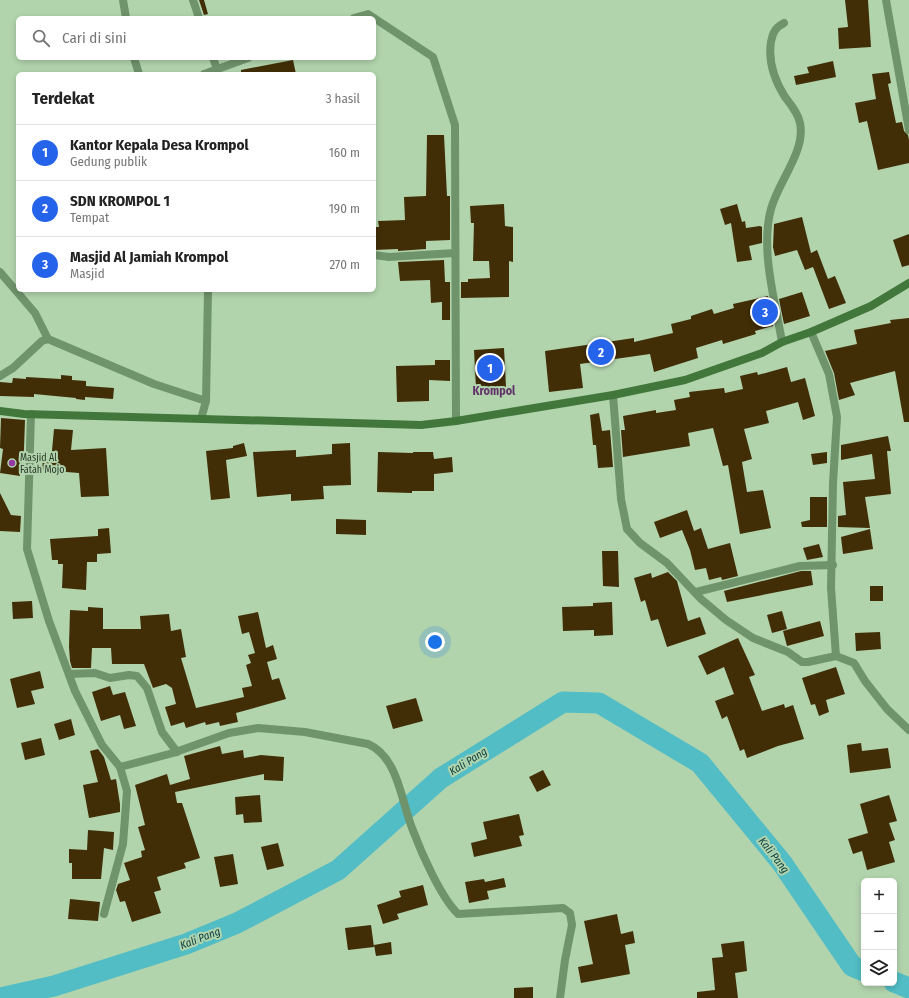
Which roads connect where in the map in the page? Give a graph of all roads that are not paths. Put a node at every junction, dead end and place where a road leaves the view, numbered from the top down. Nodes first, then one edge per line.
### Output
1 (123, 0) edge
2 (193, 0) edge
3 (886, 0) edge
4 (126, 16) edge
5 (198, 16) edge
6 (361, 16) edge
7 (371, 16) edge
8 (376, 19) edge
9 (784, 23) dead end
10 (135, 60) edge
11 (214, 60) edge
12 (242, 60) edge
13 (217, 69) junction
14 (138, 72) edge
15 (209, 72) edge
16 (909, 130) edge
17 (455, 252) junction
18 (376, 255) edge
19 (0, 272) edge
20 (909, 283) edge
21 (16, 291) edge
22 (17, 292) edge
23 (208, 292) edge
24 (811, 332) junction
25 (48, 339) junction
26 (782, 342) junction
27 (0, 376) edge
28 (613, 395) junction
29 (206, 401) junction
30 (0, 411) edge
31 (31, 414) junction
32 (201, 419) junction
33 (456, 421) junction
34 (832, 565) junction
35 (696, 592) junction
36 (836, 656) junction
37 (68, 674) junction
38 (909, 730) edge
39 (178, 752) junction
40 (120, 767) junction
41 (104, 914) dead end
42 (560, 998) edge

1 - 4 street
2 - 5 street
3 - 16 street
6 - 7 street
8 - 17 street
9 - 26 street
10 - 14 street
11 - 13 street
12 - 13 street
13 - 15 street
17 - 18 street
17 - 33 street
19 - 21 street
20 - 24 street
22 - 25 street
23 - 29 street
24 - 26 street
24 - 34 street
25 - 27 street
25 - 29 street
26 - 28 street
28 - 33 street
28 - 35 street
29 - 32 street
30 - 31 street
31 - 32 street
31 - 37 street
32 - 33 street
34 - 35 street
34 - 36 street
35 - 36 street
36 - 38 street
37 - 39 street
37 - 40 street
39 - 40 street
39 - 42 street
40 - 41 street

